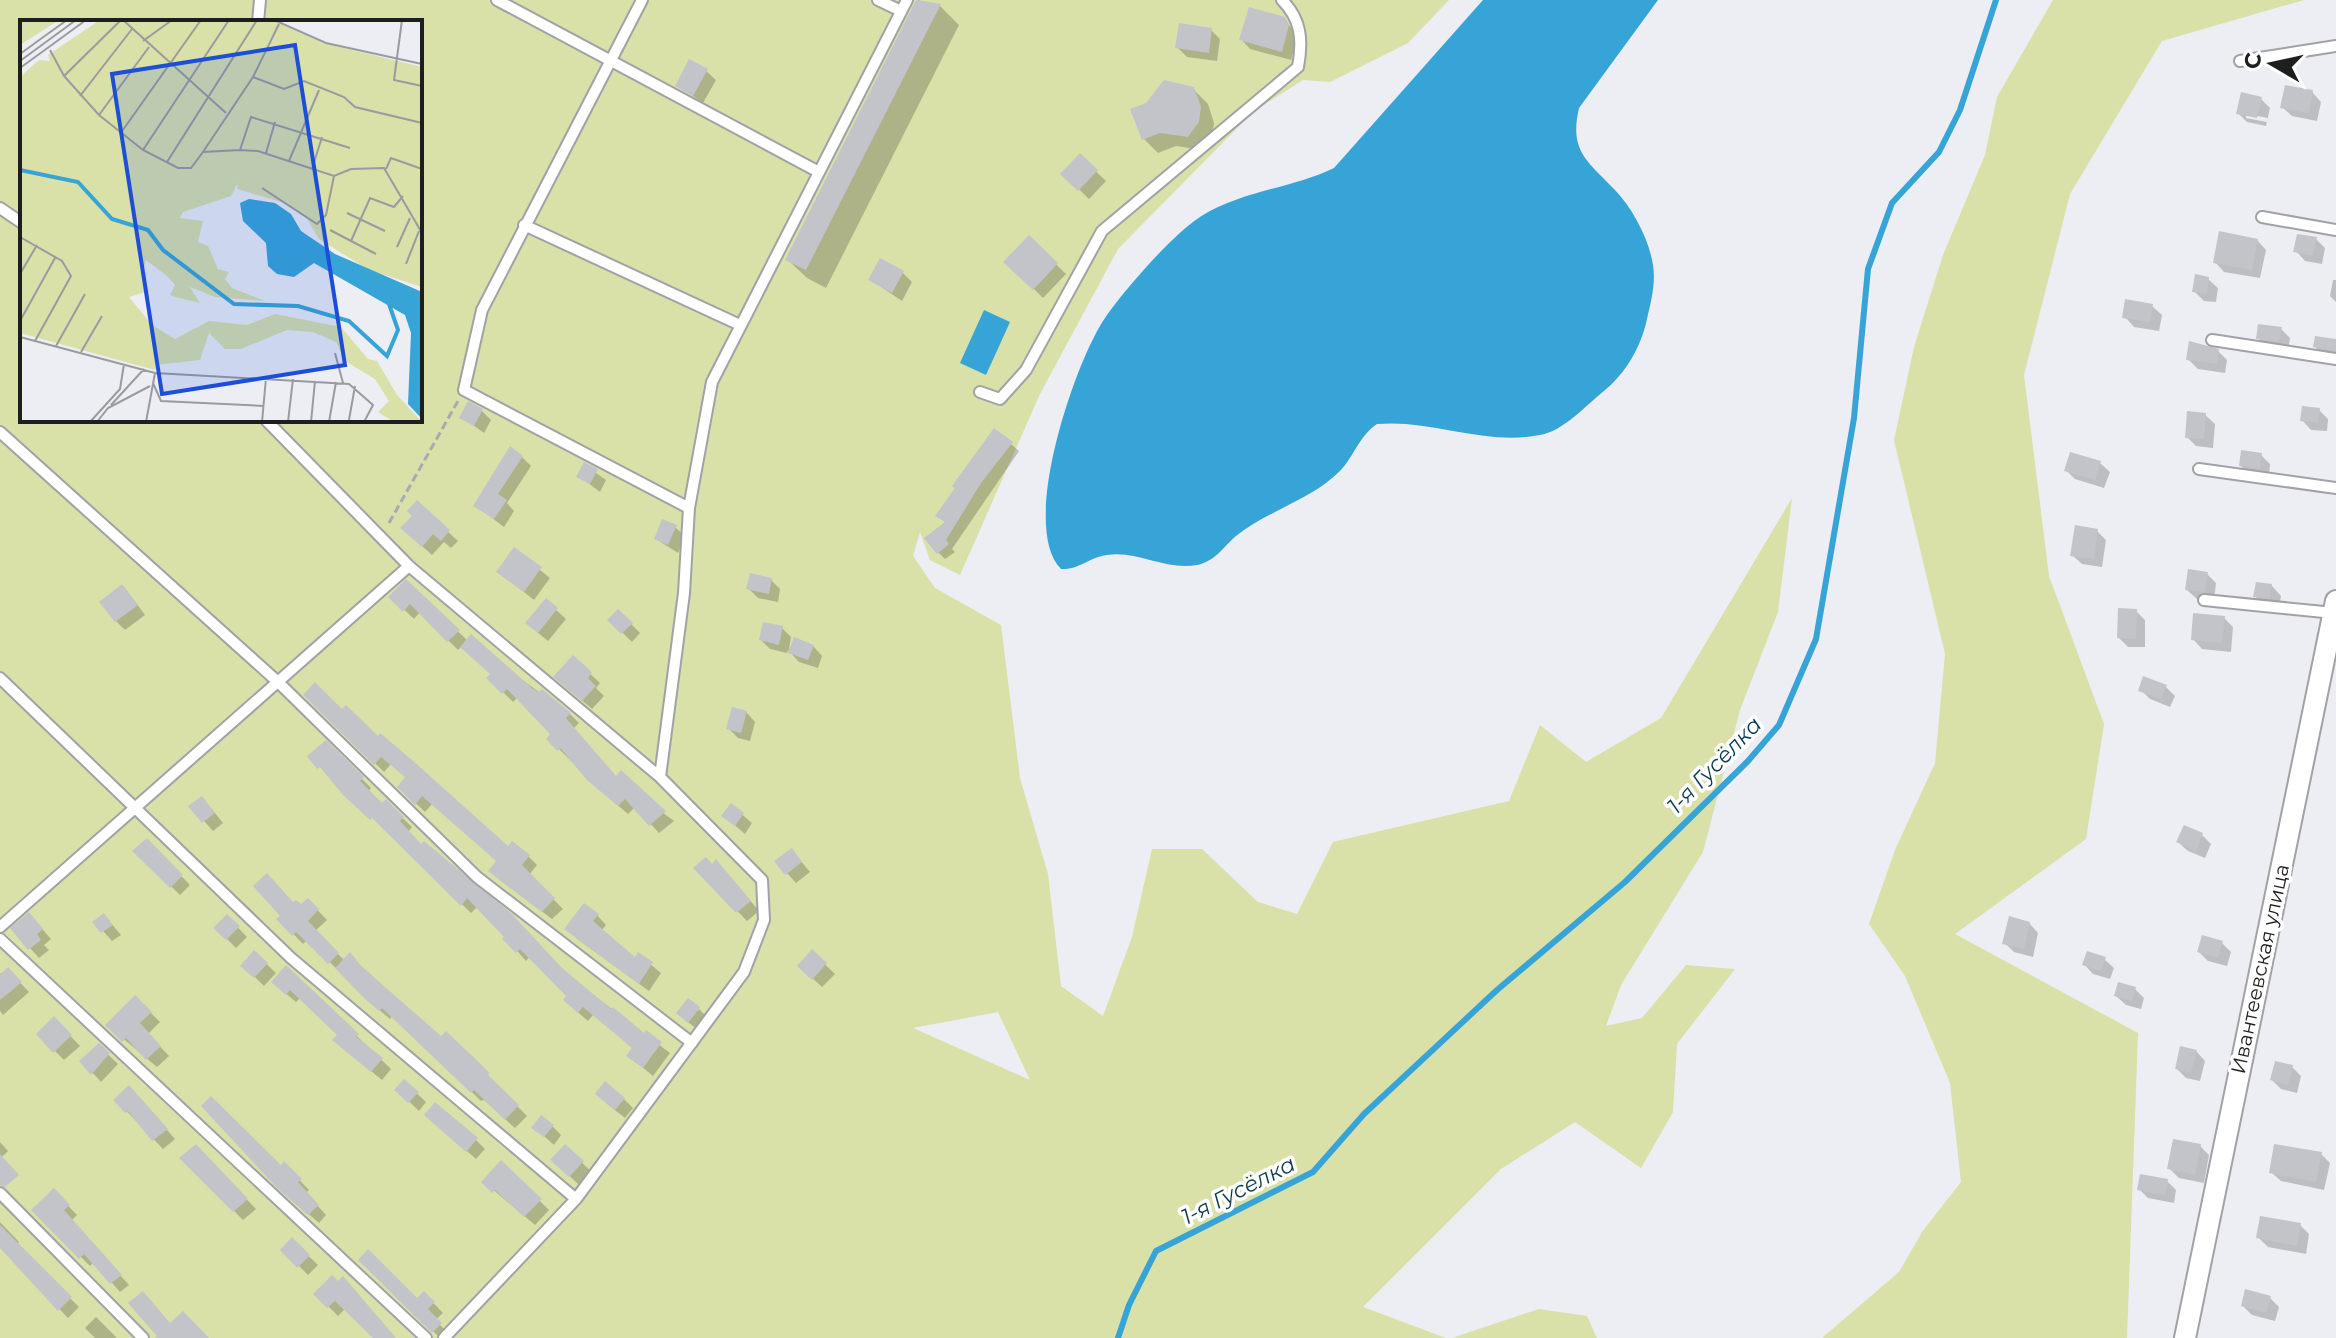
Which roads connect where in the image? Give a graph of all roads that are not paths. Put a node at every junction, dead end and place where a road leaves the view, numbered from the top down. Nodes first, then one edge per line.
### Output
1 (260, 0) edge
2 (497, 0) edge
3 (642, 0) edge
4 (878, 0) edge
5 (907, 0) edge
6 (1282, 0) edge
7 (901, 11) junction
8 (258, 20) edge
9 (2336, 46) edge
10 (613, 59) junction
11 (2240, 61) dead end
12 (817, 171) junction
13 (0, 208) edge
14 (2262, 217) dead end
15 (20, 222) edge
16 (524, 225) junction
17 (2336, 230) edge
18 (740, 325) junction
19 (2212, 340) dead end
20 (2336, 359) edge
21 (980, 392) dead end
22 (268, 422) edge
23 (0, 432) edge
24 (2199, 469) dead end
25 (2336, 488) edge
26 (689, 508) junction
27 (409, 566) junction
28 (2204, 600) dead end
29 (2335, 607) edge
30 (0, 678) edge
31 (278, 682) junction
32 (660, 777) junction
33 (137, 806) junction
34 (0, 927) edge
35 (0, 939) edge
36 (692, 1043) junction
37 (0, 1193) edge
38 (576, 1199) junction
39 (143, 1338) edge
40 (426, 1338) edge
41 (444, 1338) edge
42 (2185, 1338) edge

1 - 8 lane
2 - 10 lane
3 - 10 lane
4 - 7 lane
5 - 7 lane
6 - 21 lane
7 - 12 lane
9 - 11 lane
10 - 12 lane
10 - 16 lane
12 - 18 lane
13 - 15 lane
14 - 17 lane
16 - 18 lane
16 - 26 lane
18 - 26 lane
19 - 20 lane
22 - 27 lane
23 - 31 lane
24 - 25 lane
26 - 32 lane
27 - 31 lane
27 - 32 lane
28 - 29 lane
29 - 42 street, Ивантеевская улица
30 - 33 lane
31 - 33 lane
31 - 36 lane
32 - 36 lane
33 - 34 lane
33 - 38 lane
35 - 40 lane
36 - 38 lane
37 - 39 lane
38 - 41 lane

